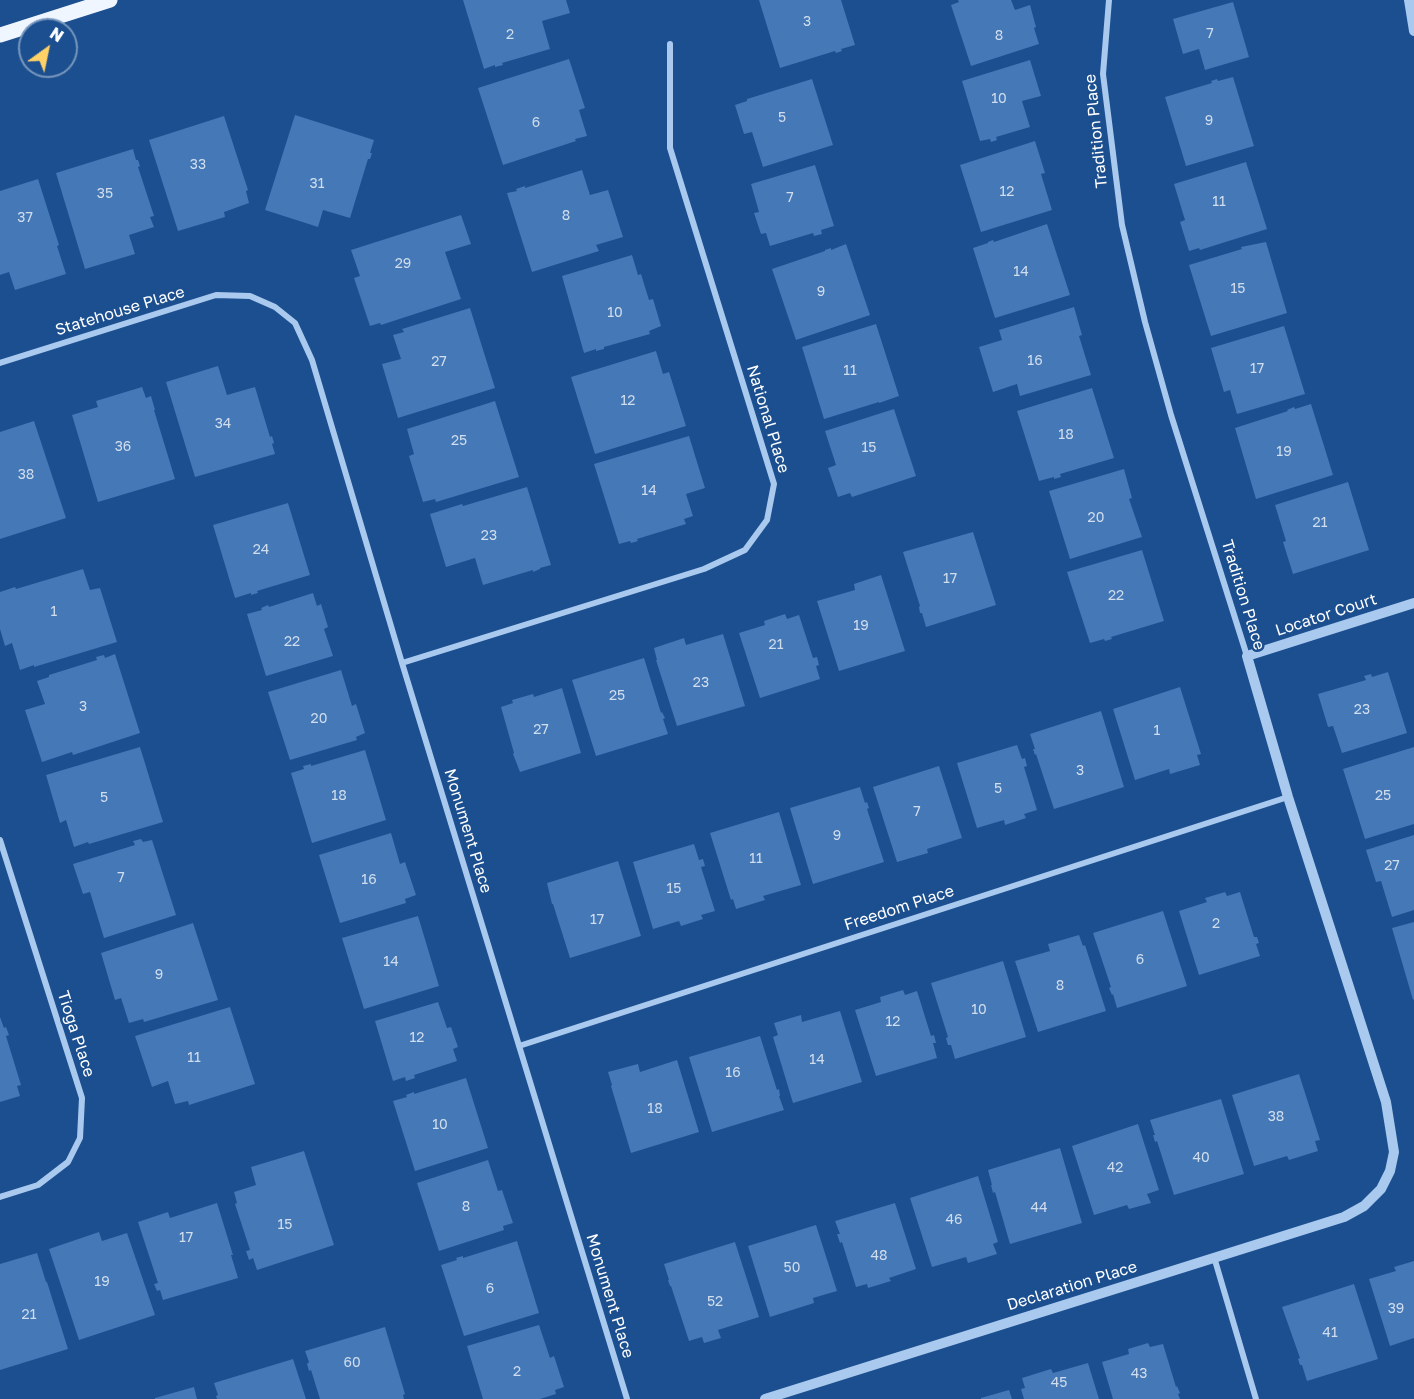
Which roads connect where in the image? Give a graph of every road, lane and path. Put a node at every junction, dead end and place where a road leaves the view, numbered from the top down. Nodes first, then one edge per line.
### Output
1 (110, 0) edge
2 (1109, 0) edge
3 (1410, 0) edge
4 (1414, 31) edge
5 (0, 35) edge
6 (670, 44) dead end
7 (250, 297) joint
8 (0, 363) edge
9 (1414, 603) edge
10 (1247, 656) junction
11 (402, 663) junction
12 (1288, 797) junction
13 (0, 840) edge
14 (519, 1046) junction
15 (1381, 1189) joint
16 (0, 1197) edge
17 (1214, 1257) junction
18 (627, 1399) edge
19 (765, 1399) edge
20 (1256, 1399) edge

1 - 5 main road
2 - 10 street, Tradition Place
3 - 4 street
6 - 11 street, National Place
7 - 8 street, Statehouse Place
7 - 11 street, Monument Place
9 - 10 street, Locator Court
10 - 12 street, Tradition Place
11 - 14 street, Monument Place
12 - 14 street, Freedom Place
12 - 15 street, Tradition Place
13 - 16 street, Tioga Place
14 - 18 street, Monument Place
15 - 17 street, Declaration Place
17 - 19 street, Declaration Place
17 - 20 street

